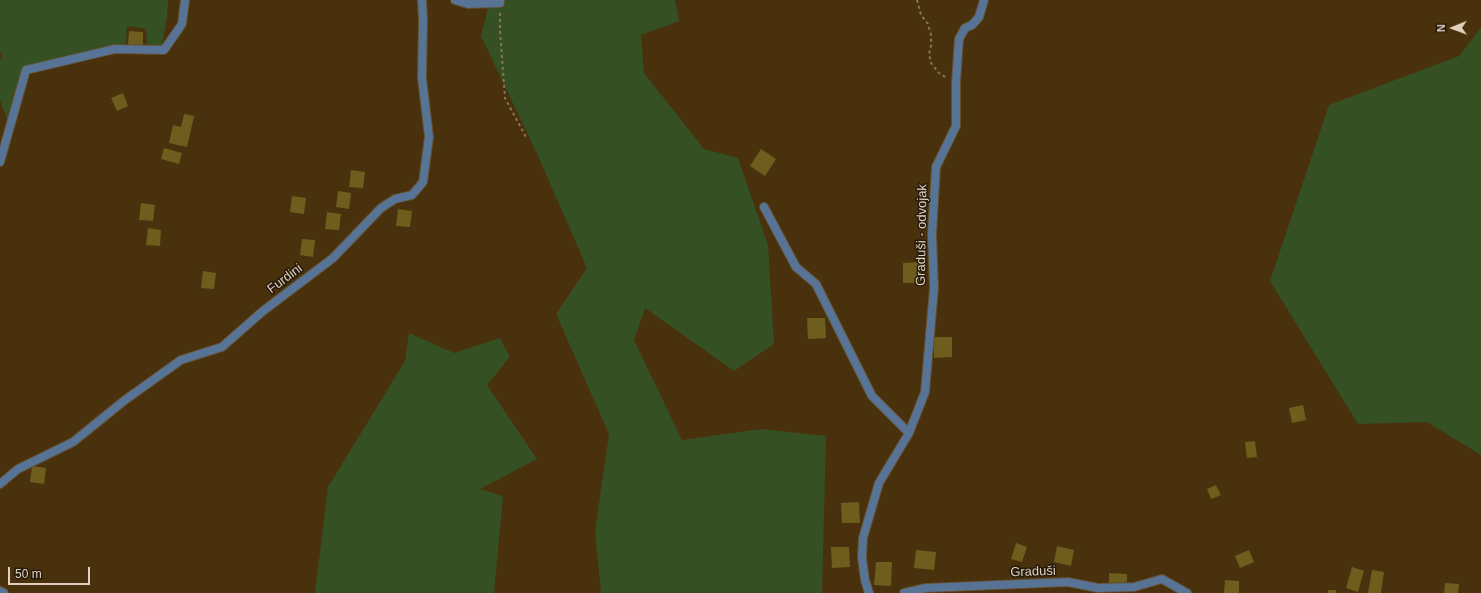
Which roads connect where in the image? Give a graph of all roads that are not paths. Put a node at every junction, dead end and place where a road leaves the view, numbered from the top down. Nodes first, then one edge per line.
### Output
1 (185, 0) edge
2 (422, 0) edge
3 (455, 0) edge
4 (984, 0) edge
5 (500, 2) edge
6 (0, 162) edge
7 (764, 208) dead end
8 (909, 433) junction
9 (0, 484) edge
10 (0, 591) edge
11 (4, 593) edge
12 (868, 593) edge
13 (904, 593) edge
14 (1186, 593) edge

1 - 6 street
2 - 9 street, Furdini
3 - 5 street
4 - 8 street, Graduši - odvojak
7 - 8 street
8 - 12 street, Graduši - odvojak
10 - 11 street
13 - 14 street, Graduši

